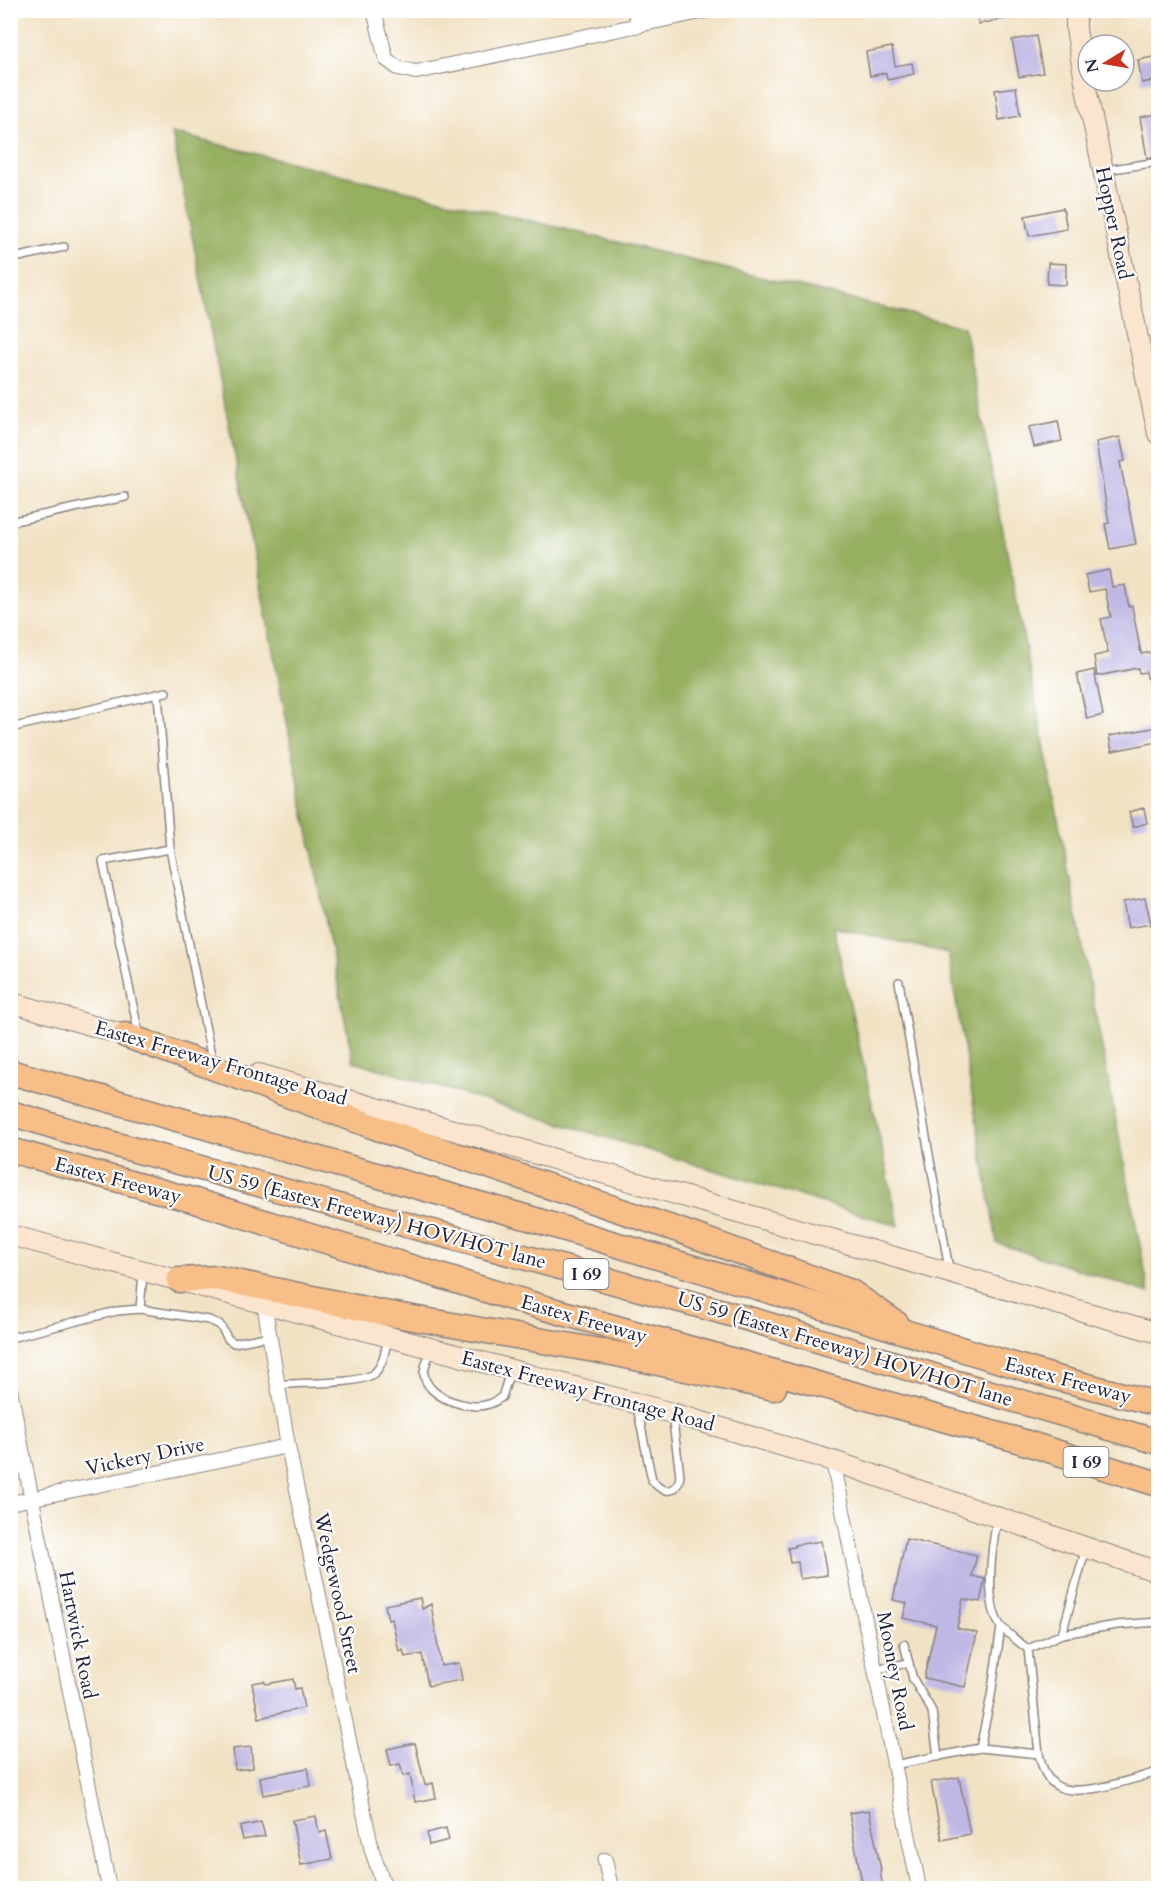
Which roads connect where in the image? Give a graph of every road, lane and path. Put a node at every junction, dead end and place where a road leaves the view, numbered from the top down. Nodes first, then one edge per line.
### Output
1 (374, 10) edge
2 (635, 10) edge
3 (710, 10) edge
4 (1076, 10) edge
5 (638, 26) junction
6 (1158, 162) edge
7 (1103, 170) junction
8 (64, 247) dead end
9 (10, 259) edge
10 (1158, 434) edge
11 (125, 497) dead end
12 (10, 522) edge
13 (10, 728) edge
14 (170, 849) junction
15 (898, 982) dead end
16 (10, 1002) edge
17 (132, 1037) junction
18 (212, 1060) junction
19 (10, 1072) edge
20 (10, 1113) edge
21 (10, 1150) edge
22 (10, 1235) edge
23 (144, 1270) junction
24 (950, 1271) junction
25 (178, 1280) junction
26 (264, 1303) junction
27 (140, 1310) junction
28 (1158, 1333) edge
29 (270, 1336) junction
30 (388, 1336) junction
31 (916, 1337) junction
32 (10, 1338) edge
33 (431, 1348) junction
34 (511, 1370) junction
35 (278, 1385) junction
36 (10, 1389) edge
37 (637, 1404) junction
38 (1158, 1404) edge
39 (672, 1413) junction
40 (1014, 1439) junction
41 (1158, 1442) edge
42 (288, 1446) junction
43 (833, 1461) junction
44 (1158, 1484) edge
45 (31, 1499) junction
46 (10, 1503) edge
47 (998, 1517) junction
48 (1086, 1547) junction
49 (1158, 1572) edge
50 (1158, 1622) edge
51 (1001, 1627) junction
52 (1062, 1634) junction
53 (904, 1644) dead end
54 (1028, 1649) junction
55 (909, 1663) junction
56 (875, 1669) junction
57 (980, 1748) junction
58 (1039, 1754) junction
59 (938, 1757) junction
60 (894, 1766) junction
61 (1158, 1772) edge
62 (605, 1860) dead end
63 (109, 1888) edge
64 (385, 1888) edge
65 (611, 1888) edge
66 (919, 1888) edge

1 - 5 street
2 - 5 street
3 - 5 street
4 - 7 main road, Hopper Road
6 - 7 lane
7 - 10 main road, Hopper Road
8 - 9 lane
11 - 12 lane
13 - 14 lane
14 - 17 lane
14 - 18 lane
15 - 24 lane
16 - 17 main road, Eastex Freeway Frontage Road
17 - 18 main road, Eastex Freeway Frontage Road
17 - 31 highway
18 - 24 main road, Eastex Freeway Frontage Road
19 - 31 highway, Eastex Freeway / I 69
20 - 41 highway, US 59 (Eastex Freeway) HOV/HOT lane / I 69
21 - 40 highway, Eastex Freeway / I 69
22 - 23 main road, Eastex Freeway Frontage Road
23 - 25 main road, Eastex Freeway Frontage Road
23 - 27 lane
24 - 28 main road, Eastex Freeway Frontage Road
25 - 26 main road, Eastex Freeway Frontage Road
25 - 40 highway
26 - 29 street, Wedgewood Street
26 - 30 main road, Eastex Freeway Frontage Road
27 - 29 lane
27 - 32 lane
29 - 35 street, Wedgewood Street
30 - 33 main road, Eastex Freeway Frontage Road
30 - 35 lane
31 - 38 highway, Eastex Freeway / I 69
33 - 34 main road, Eastex Freeway Frontage Road
33 - 34 lane
34 - 37 main road, Eastex Freeway Frontage Road
35 - 42 street, Wedgewood Street
36 - 45 street, Hartwick Road
37 - 39 main road, Eastex Freeway Frontage Road
37 - 39 lane
39 - 43 main road, Eastex Freeway Frontage Road
40 - 44 highway, Eastex Freeway / I 69
42 - 45 street, Vickery Drive
42 - 64 street, Wedgewood Street
43 - 47 main road, Eastex Freeway Frontage Road
43 - 56 street, Mooney Road
45 - 46 street, Vickery Drive
45 - 63 street, Hartwick Road
47 - 48 main road, Eastex Freeway Frontage Road
47 - 51 lane
48 - 49 main road, Eastex Freeway Frontage Road
48 - 52 lane
50 - 52 lane
51 - 54 lane
51 - 57 lane
52 - 54 lane
53 - 55 lane
54 - 58 lane
55 - 56 lane
55 - 59 lane
56 - 60 street, Mooney Road
57 - 58 lane
57 - 59 lane
58 - 61 lane
59 - 60 lane
60 - 66 street, Mooney Road
62 - 65 street

